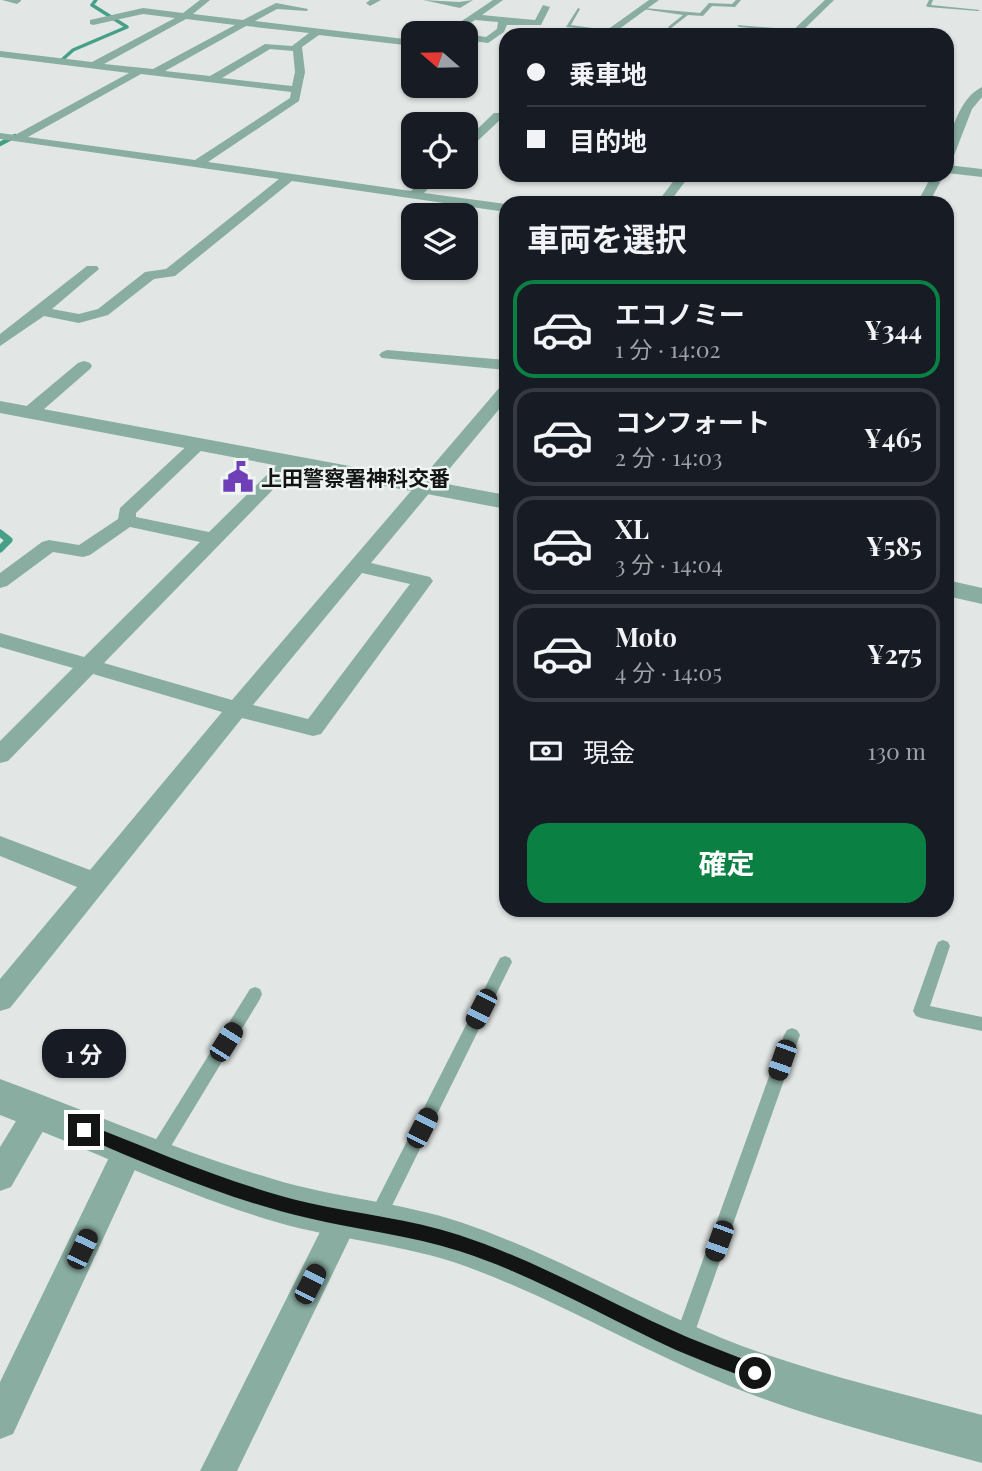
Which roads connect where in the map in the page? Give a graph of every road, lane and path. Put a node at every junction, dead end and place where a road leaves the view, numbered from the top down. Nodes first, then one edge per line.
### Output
1 (6, 0) edge
2 (427, 0) edge
3 (469, 0) edge
4 (499, 0) edge
5 (655, 0) edge
6 (738, 0) edge
7 (830, 0) edge
8 (931, 0) edge
9 (17, 1) edge
10 (205, 1) edge
11 (155, 4) dead end
12 (192, 5) edge
13 (309, 7) joint
14 (546, 7) dead end
15 (578, 9) dead end
16 (644, 9) junction
17 (978, 10) dead end
18 (687, 14) junction
19 (185, 16) junction
20 (291, 16) dead end
21 (473, 17) junction
22 (467, 21) edge
23 (93, 22) dead end
24 (503, 22) junction
25 (244, 23) junction
26 (739, 26) dead end
27 (501, 28) edge
28 (579, 28) edge
29 (616, 28) edge
30 (670, 28) dead end
31 (755, 28) edge
32 (799, 28) edge
33 (318, 31) junction
34 (499, 31) edge
35 (478, 39) edge
36 (401, 41) edge
37 (297, 49) junction
38 (0, 54) edge
39 (96, 64) junction
40 (141, 70) junction
41 (156, 72) junction
42 (214, 79) junction
43 (298, 90) junction
44 (982, 90) edge
45 (499, 115) edge
46 (478, 134) edge
47 (0, 136) edge
48 (17, 138) junction
49 (954, 140) edge
50 (0, 148) edge
51 (197, 163) junction
52 (954, 170) edge
53 (982, 173) edge
54 (290, 177) junction
55 (420, 189) edge
56 (414, 195) junction
57 (499, 207) edge
58 (92, 269) dead end
59 (40, 312) junction
60 (0, 341) edge
61 (387, 355) dead end
62 (499, 364) edge
63 (84, 366) dead end
64 (499, 398) edge
65 (0, 407) edge
66 (29, 413) junction
67 (198, 445) junction
68 (290, 462) junction
69 (423, 486) junction
70 (499, 501) edge
71 (127, 521) junction
72 (214, 539) junction
73 (357, 566) junction
74 (0, 582) edge
75 (954, 590) edge
76 (982, 596) edge
77 (0, 640) edge
78 (88, 667) junction
79 (237, 709) junction
80 (0, 755) edge
81 (0, 846) edge
82 (95, 883) junction
83 (943, 946) dead end
84 (505, 962) dead end
85 (255, 995) dead end
86 (0, 999) edge
87 (982, 1024) edge
88 (792, 1035) dead end
89 (0, 1097) edge
90 (40, 1110) junction
91 (141, 1155) junction
92 (0, 1176) edge
93 (360, 1219) junction
94 (682, 1343) junction
95 (0, 1421) edge
96 (982, 1439) edge
97 (221, 1469) edge

1 - 9 street
2 - 3 street
4 - 21 street
5 - 16 street
6 - 18 lane
7 - 32 street
8 - 17 lane
10 - 12 street
11 - 12 street
12 - 19 street
13 - 20 street
13 - 25 street
14 - 24 street
15 - 28 lane
16 - 18 lane
16 - 29 street
18 - 30 lane
19 - 23 street
19 - 25 street
19 - 39 street
21 - 22 street
21 - 24 street
24 - 27 street
25 - 33 street
25 - 41 street
26 - 31 lane
33 - 36 street
33 - 37 street
34 - 35 street
37 - 42 street
37 - 43 street
38 - 39 street
39 - 40 street
40 - 41 street
40 - 48 street
41 - 42 street
42 - 43 street
43 - 51 street
44 - 49 street
45 - 46 street
47 - 48 street
48 - 50 street
48 - 51 street
51 - 54 street
52 - 53 street
54 - 56 street
54 - 59 street
55 - 56 street
56 - 57 street
58 - 59 street
59 - 60 street
61 - 62 street
63 - 66 street
64 - 69 street
65 - 66 street
66 - 67 street
67 - 68 street
67 - 71 street
68 - 69 street
68 - 72 street
69 - 70 street
69 - 73 street
71 - 72 street
71 - 74 street
72 - 78 street
73 - 79 street
73 - 79 street
75 - 76 street
77 - 78 street
78 - 79 street
78 - 80 street
79 - 82 street
81 - 82 street
82 - 86 street
83 - 87 lane
84 - 93 lane
85 - 91 lane
88 - 94 lane
89 - 90 street
90 - 91 street
90 - 92 street
91 - 93 street
91 - 95 street
93 - 94 street
93 - 97 street
94 - 96 street

